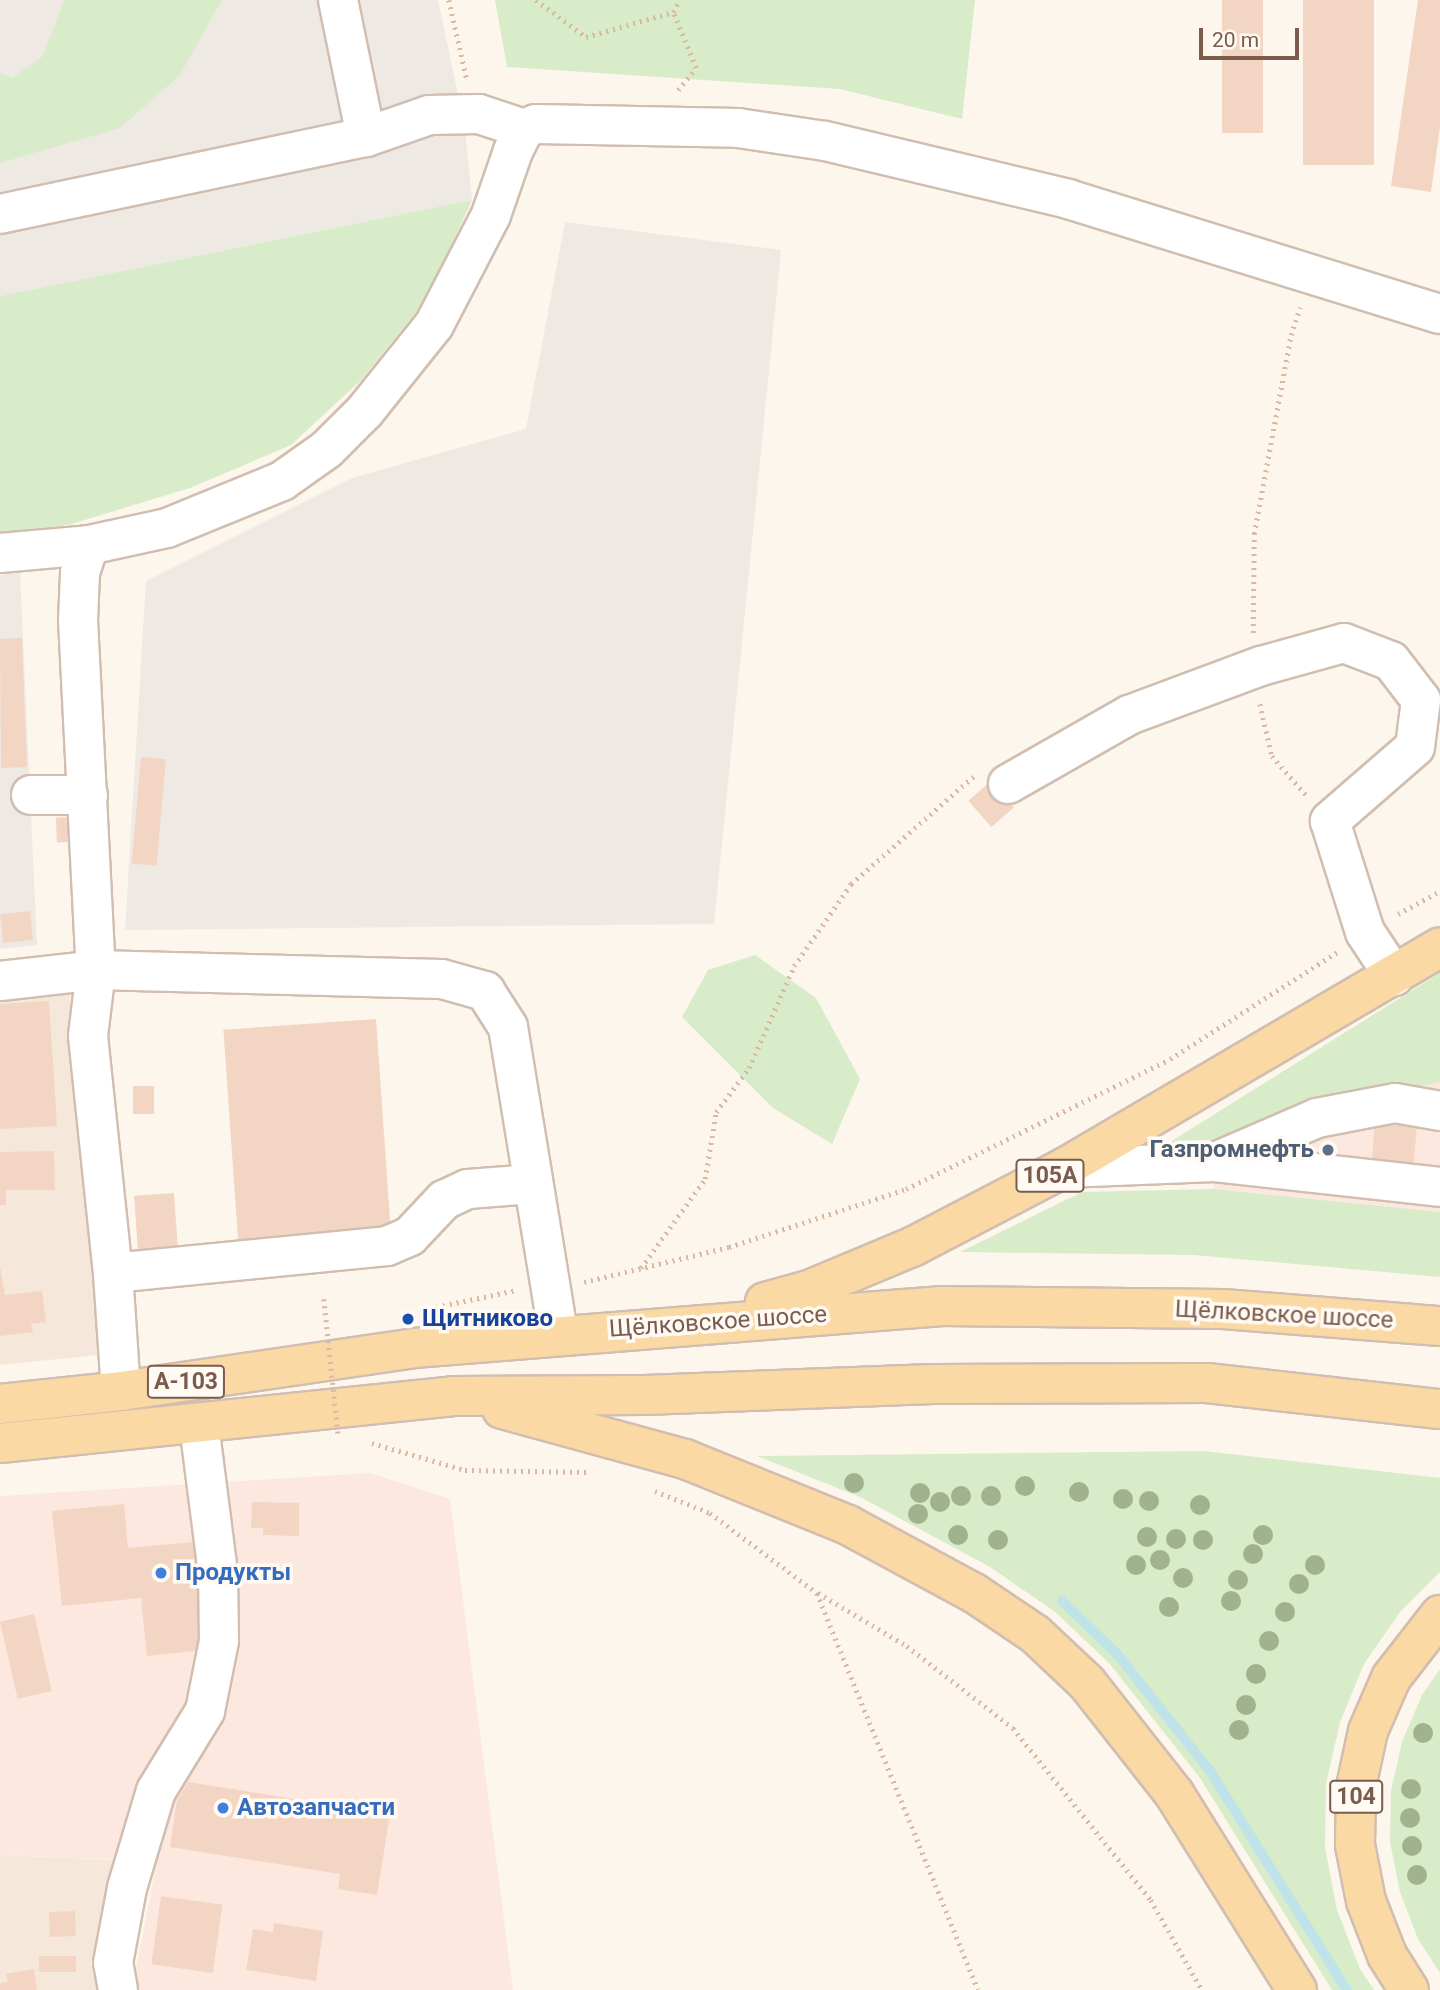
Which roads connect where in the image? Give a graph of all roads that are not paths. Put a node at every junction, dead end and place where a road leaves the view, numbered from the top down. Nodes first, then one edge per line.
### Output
1 (338, 0) edge
2 (524, 129) junction
3 (366, 137) junction
4 (0, 214) edge
5 (1440, 314) edge
6 (89, 545) junction
7 (0, 553) edge
8 (1009, 784) road end
9 (31, 795) dead end
10 (88, 795) junction
11 (1440, 947) edge
12 (96, 970) junction
13 (1394, 976) junction
14 (0, 981) edge
15 (1440, 1111) edge
16 (1215, 1162) junction
17 (1064, 1168) junction
18 (533, 1184) junction
19 (1440, 1187) edge
20 (113, 1273) junction
21 (689, 1324) junction
22 (1440, 1325) edge
23 (558, 1334) junction
24 (121, 1391) junction
25 (452, 1396) junction
26 (0, 1404) edge
27 (1440, 1409) edge
28 (199, 1424) junction
29 (0, 1443) edge
30 (1440, 1615) edge
31 (118, 1990) edge
32 (1297, 1990) edge
33 (1409, 1990) edge

1 - 3 street
2 - 3 street
2 - 5 street
2 - 6 street
3 - 4 street
6 - 7 street
6 - 10 street
8 - 13 street
9 - 10 street
10 - 12 street
11 - 13 main road, 105A
12 - 14 street
12 - 18 street
12 - 20 street
13 - 17 main road, 105A
15 - 16 street
16 - 17 street
16 - 19 street
17 - 21 main road, 105A
18 - 20 street
18 - 23 street
20 - 24 street
21 - 22 main road, Щёлковское шоссе
21 - 23 main road, Щёлковское шоссе / А-103
23 - 24 main road, Щёлковское шоссе / А-103
24 - 26 main road, Щёлковское шоссе / А-103
25 - 27 main road, А-103
25 - 28 main road, А-103
25 - 32 main road
28 - 29 main road, А-103
28 - 31 street
30 - 33 main road, 104

